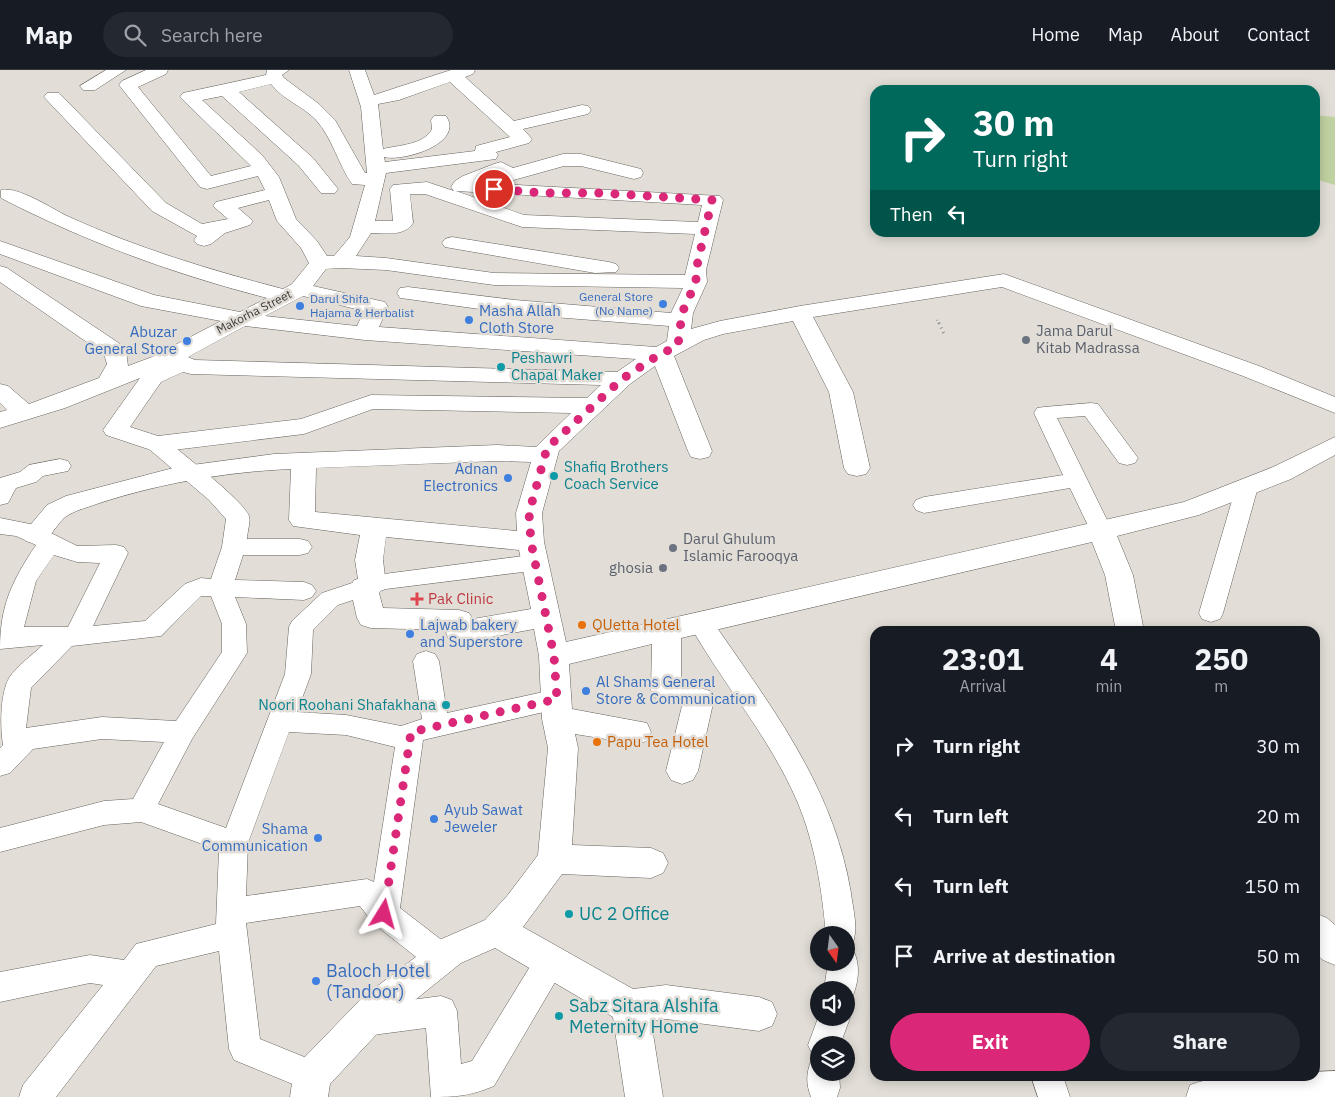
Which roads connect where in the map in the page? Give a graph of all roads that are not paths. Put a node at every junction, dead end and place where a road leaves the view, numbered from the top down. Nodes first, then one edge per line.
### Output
1 (118, 70) edge
2 (160, 70) edge
3 (357, 70) edge
4 (461, 73) edge
5 (278, 74) edge
6 (89, 86) dead end
7 (226, 90) junction
8 (53, 97) dead end
9 (368, 101) junction
10 (582, 110) dead end
11 (440, 120) dead end
12 (510, 127) junction
13 (424, 164) junction
14 (376, 167) junction
15 (262, 169) junction
16 (634, 173) dead end
17 (427, 188) junction
18 (328, 189) dead end
19 (455, 191) junction
20 (274, 193) junction
21 (8, 194) dead end
22 (363, 227) junction
23 (705, 228) junction
24 (218, 229) junction
25 (452, 243) dead end
26 (2, 250) edge
27 (330, 263) junction
28 (173, 264) junction
29 (0, 272) edge
30 (696, 276) junction
31 (292, 293) junction
32 (408, 293) dead end
33 (800, 313) junction
34 (241, 318) junction
35 (365, 333) junction
36 (674, 340) junction
37 (176, 360) junction
38 (622, 379) junction
39 (108, 382) junction
40 (0, 391) edge
41 (593, 406) junction
42 (1335, 406) edge
43 (24, 412) junction
44 (0, 420) edge
45 (157, 444) junction
46 (1335, 445) edge
47 (700, 450) dead end
48 (546, 455) junction
49 (1126, 458) dead end
50 (304, 462) junction
51 (60, 466) dead end
52 (857, 468) dead end
53 (189, 473) junction
54 (1076, 480) junction
55 (1247, 487) junction
56 (0, 498) edge
57 (924, 505) dead end
58 (0, 526) edge
59 (374, 527) junction
60 (1101, 530) junction
61 (43, 538) junction
62 (234, 547) junction
63 (300, 547) dead end
64 (534, 554) junction
65 (368, 586) junction
66 (220, 588) junction
67 (304, 591) dead end
68 (1212, 612) dead end
69 (546, 617) junction
70 (700, 622) junction
71 (1129, 626) edge
72 (667, 630) junction
73 (71, 636) junction
74 (4, 639) edge
75 (554, 656) junction
76 (426, 661) dead end
77 (557, 709) junction
78 (280, 721) junction
79 (436, 726) junction
80 (183, 732) junction
81 (636, 732) dead end
82 (409, 739) junction
83 (9, 757) edge
84 (682, 771) dead end
85 (141, 810) junction
86 (0, 840) edge
87 (234, 843) junction
88 (554, 859) junction
89 (651, 863) dead end
90 (384, 914) junction
91 (231, 923) junction
92 (840, 926) edge
93 (497, 931) junction
94 (1320, 934) edge
95 (1335, 948) edge
96 (441, 958) junction
97 (550, 962) junction
98 (131, 975) junction
99 (0, 987) edge
100 (630, 1008) junction
101 (759, 1014) dead end
102 (365, 1021) junction
103 (1049, 1081) edge
104 (1242, 1085) edge
105 (310, 1087) edge
106 (1335, 1087) edge
107 (446, 1090) edge
108 (35, 1097) edge
109 (644, 1097) edge
110 (1054, 1097) edge
111 (1202, 1097) edge

1 - 6 street
2 - 15 street
3 - 9 street
4 - 9 street
4 - 12 street
5 - 7 street
5 - 14 street
7 - 15 street
7 - 18 street
8 - 24 street
9 - 14 street
10 - 12 street
11 - 14 street
12 - 13 street
13 - 14 street
13 - 17 street
14 - 22 street, Makorha Street
15 - 20 street
16 - 19 street
17 - 19 street
17 - 22 street
19 - 23 street
19 - 23 street
20 - 24 street
20 - 27 street
21 - 28 street
22 - 27 street, Makorha Street
23 - 30 street
24 - 28 street
25 - 30 street
26 - 34 street
27 - 30 street
27 - 31 street, Makorha Street
28 - 31 street
29 - 39 street
30 - 36 street
31 - 34 street, Makorha Street
31 - 35 street
32 - 36 street
33 - 36 street
33 - 42 street
33 - 52 street
34 - 35 street
34 - 37 street, Makorha Street
35 - 36 street
36 - 38 street
36 - 47 street
37 - 38 street
37 - 39 street, Makorha Street
37 - 45 street
38 - 41 street
39 - 43 street, Makorha Street
40 - 43 street
41 - 45 street
41 - 48 street
43 - 44 street, Makorha Street
45 - 53 lane
46 - 55 street
48 - 50 street
48 - 64 street
49 - 54 lane
50 - 53 street
50 - 59 street
51 - 56 lane
53 - 61 street
53 - 62 lane
54 - 57 lane
54 - 60 lane
55 - 60 street
55 - 68 lane
58 - 61 lane
59 - 64 street
59 - 65 street
60 - 70 street
60 - 71 street
61 - 73 lane
61 - 74 lane
62 - 63 lane
62 - 66 lane
64 - 65 lane
64 - 69 street
65 - 69 street
65 - 78 lane
66 - 67 lane
66 - 73 lane
66 - 80 lane
69 - 75 street
70 - 72 street
70 - 92 lane
72 - 75 street
72 - 84 street
73 - 74 lane
73 - 83 lane
75 - 77 street
76 - 79 lane
77 - 79 lane
77 - 81 street
77 - 88 street
78 - 82 lane
78 - 87 lane
79 - 82 lane
80 - 83 lane
80 - 85 lane
82 - 90 lane
85 - 86 lane
85 - 87 lane
87 - 91 lane
88 - 89 street
88 - 93 street
90 - 91 lane
90 - 96 lane
91 - 98 lane
91 - 105 lane
93 - 96 street
93 - 97 street
94 - 95 street
96 - 102 street
97 - 100 street
97 - 107 lane
98 - 99 lane
98 - 108 lane
100 - 101 street
100 - 109 street
102 - 105 street
102 - 107 lane
103 - 110 lane
104 - 106 lane
104 - 111 lane

